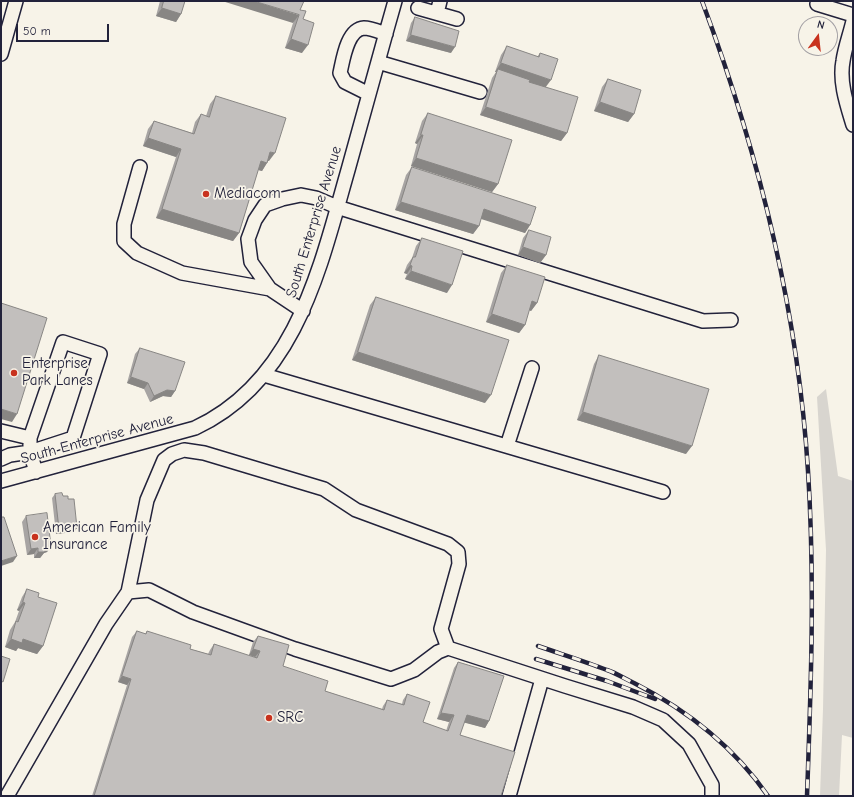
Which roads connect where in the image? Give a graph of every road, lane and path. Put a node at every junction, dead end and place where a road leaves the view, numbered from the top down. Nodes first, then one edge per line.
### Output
1 (16, 1) edge
2 (392, 2) edge
3 (817, 4) dead end
4 (438, 7) edge
5 (418, 8) dead end
6 (853, 15) edge
7 (457, 19) dead end
8 (853, 21) edge
9 (386, 34) junction
10 (1, 54) edge
11 (378, 62) junction
12 (480, 92) dead end
13 (369, 94) junction
14 (853, 125) edge
15 (140, 167) dead end
16 (337, 207) junction
17 (270, 290) junction
18 (303, 311) junction
19 (731, 320) dead end
20 (532, 368) dead end
21 (264, 375) junction
22 (1, 431) edge
23 (30, 438) junction
24 (507, 446) junction
25 (30, 452) junction
26 (1, 459) edge
27 (36, 472) junction
28 (1, 481) edge
29 (663, 492) dead end
30 (128, 592) junction
31 (448, 648) junction
32 (542, 679) junction
33 (7, 796) edge
34 (509, 796) edge
35 (712, 796) edge

1 - 10 street
2 - 9 street, South Enterprise Avenue
3 - 6 street
4 - 5 street
4 - 7 street
8 - 14 street
9 - 11 street, South Enterprise Avenue
9 - 13 street
11 - 12 street
11 - 13 street, South Enterprise Avenue
13 - 16 street, South Enterprise Avenue
15 - 17 street
16 - 17 street
16 - 18 street, South Enterprise Avenue
16 - 19 street
17 - 18 street
18 - 21 street, South Enterprise Avenue
20 - 24 street
21 - 24 street
21 - 27 street, South Enterprise Avenue
22 - 23 street
23 - 25 street
23 - 25 street
24 - 29 street
25 - 26 street
25 - 27 street
27 - 28 street, South Enterprise Avenue
30 - 31 street
30 - 31 street
30 - 33 street
31 - 32 street
32 - 34 street
32 - 35 street

